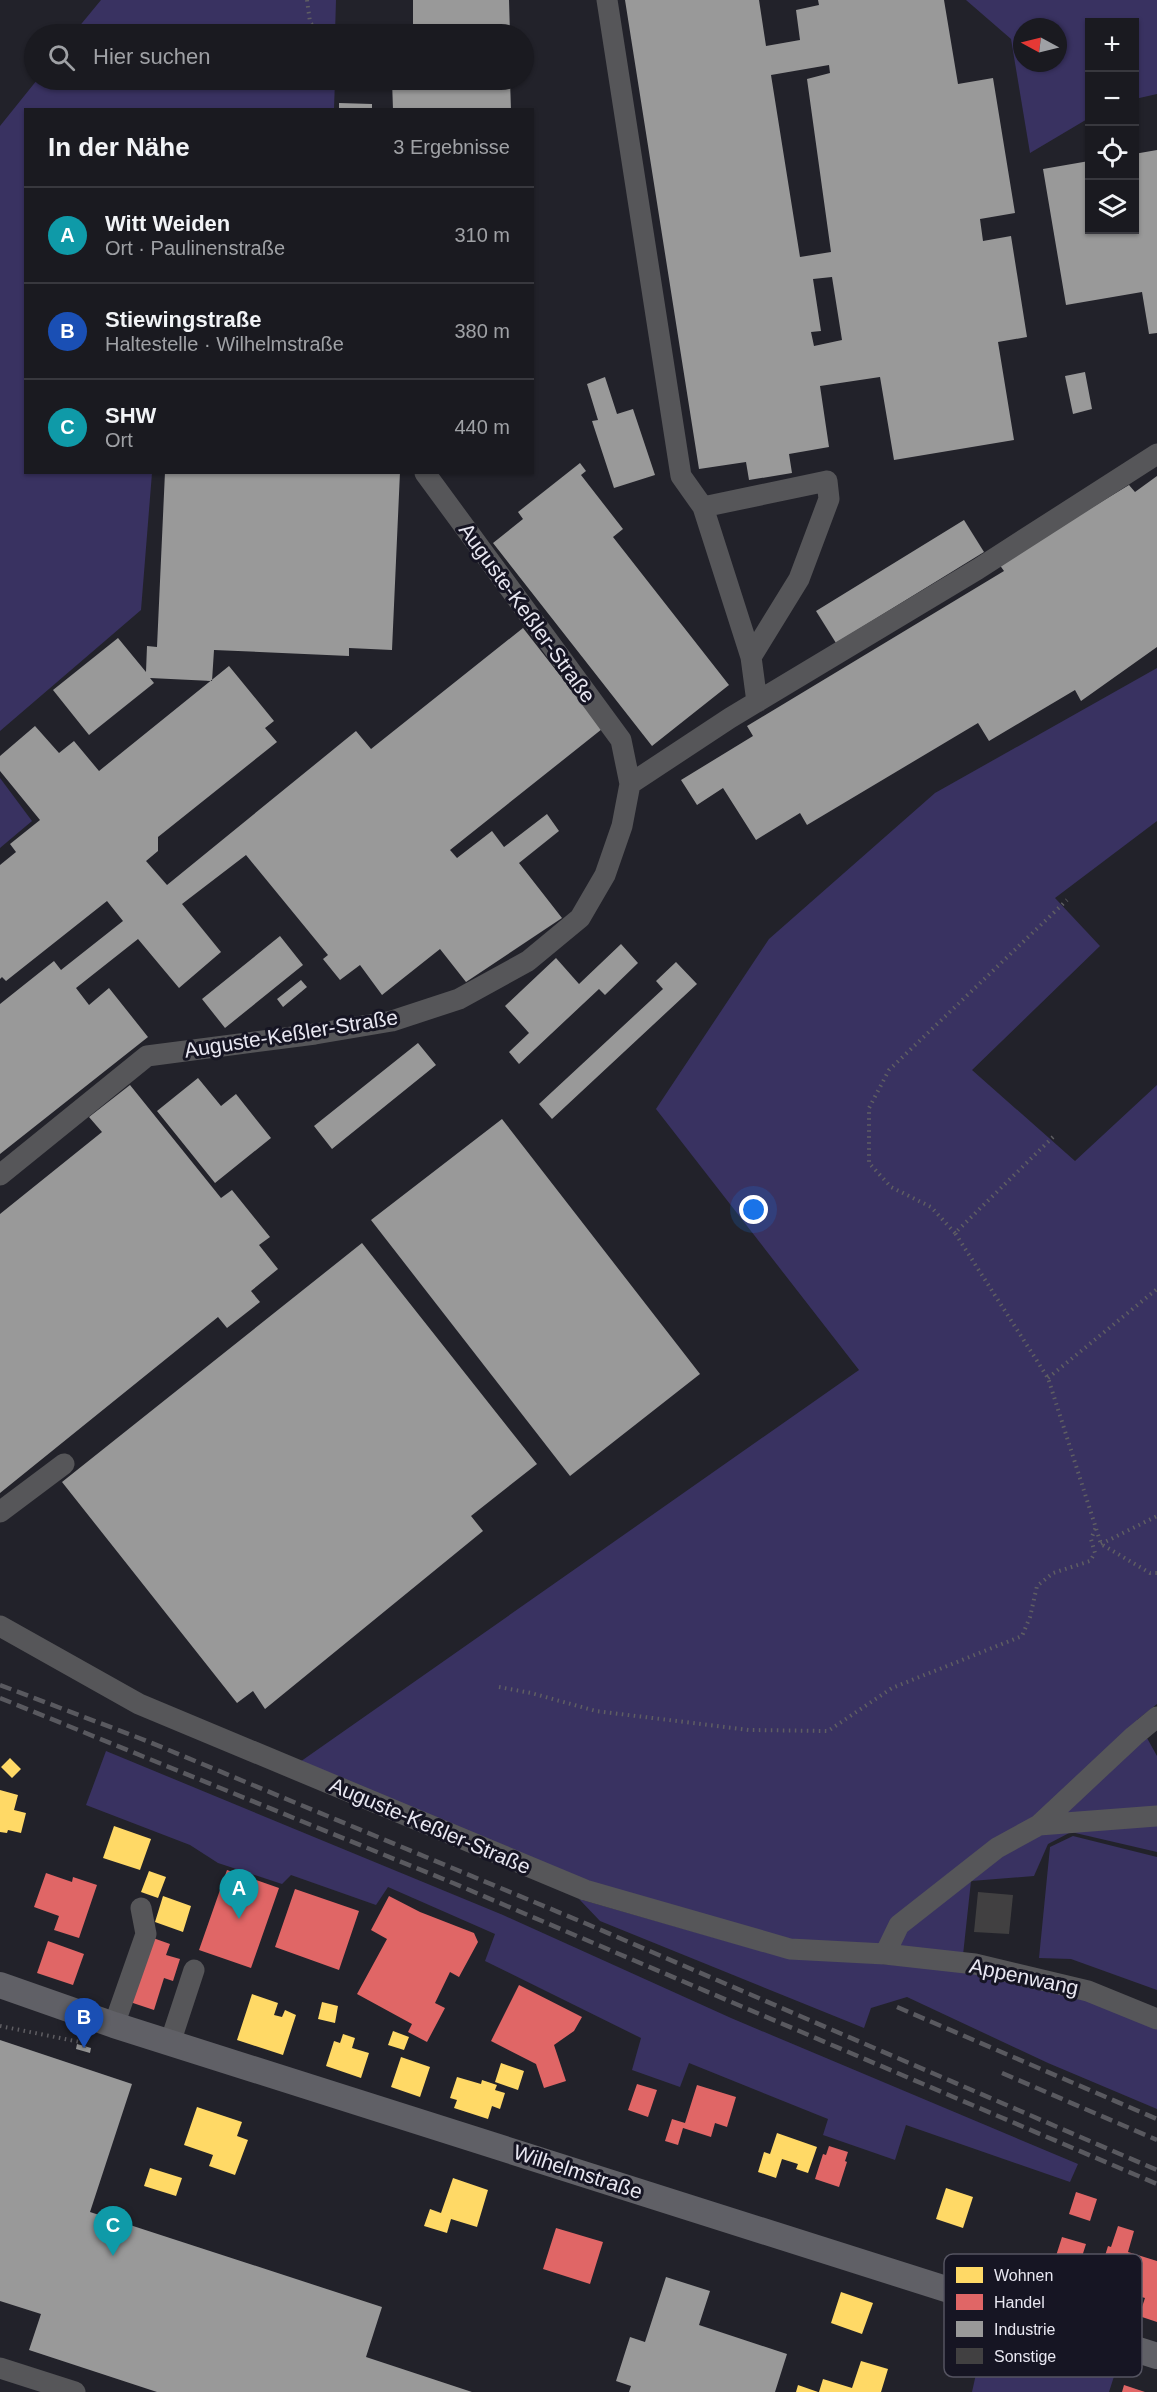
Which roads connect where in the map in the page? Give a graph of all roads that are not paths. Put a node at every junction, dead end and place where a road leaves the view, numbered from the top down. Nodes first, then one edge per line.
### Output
1 (607, 0) edge
2 (1157, 454) edge
3 (426, 474) edge
4 (703, 507) junction
5 (751, 657) junction
6 (757, 702) junction
7 (630, 784) junction
8 (0, 1175) edge
9 (64, 1464) dead end
10 (0, 1512) edge
11 (0, 1626) edge
12 (1157, 1717) edge
13 (1157, 1816) edge
14 (1039, 1825) junction
15 (141, 1908) dead end
16 (885, 1954) junction
17 (194, 1970) dead end
18 (0, 1985) edge
19 (1157, 2019) edge
20 (114, 2025) junction
21 (170, 2043) junction
22 (944, 2288) edge
23 (1142, 2351) edge
24 (1157, 2356) edge
25 (0, 2368) edge
26 (75, 2392) edge

1 - 4 street
2 - 6 street
3 - 7 street, Auguste-Keßler-Straße
4 - 5 street
4 - 5 street
5 - 6 street
6 - 7 street
7 - 8 street, Auguste-Keßler-Straße
9 - 10 street
11 - 16 street, Auguste-Keßler-Straße
12 - 14 street
13 - 14 street
14 - 16 street
15 - 20 street
16 - 19 street, Appenwang
17 - 21 street
18 - 20 main road, Wilhelmstraße
20 - 21 main road, Wilhelmstraße
21 - 22 main road, Wilhelmstraße
23 - 24 main road, Wilhelmstraße
25 - 26 street

